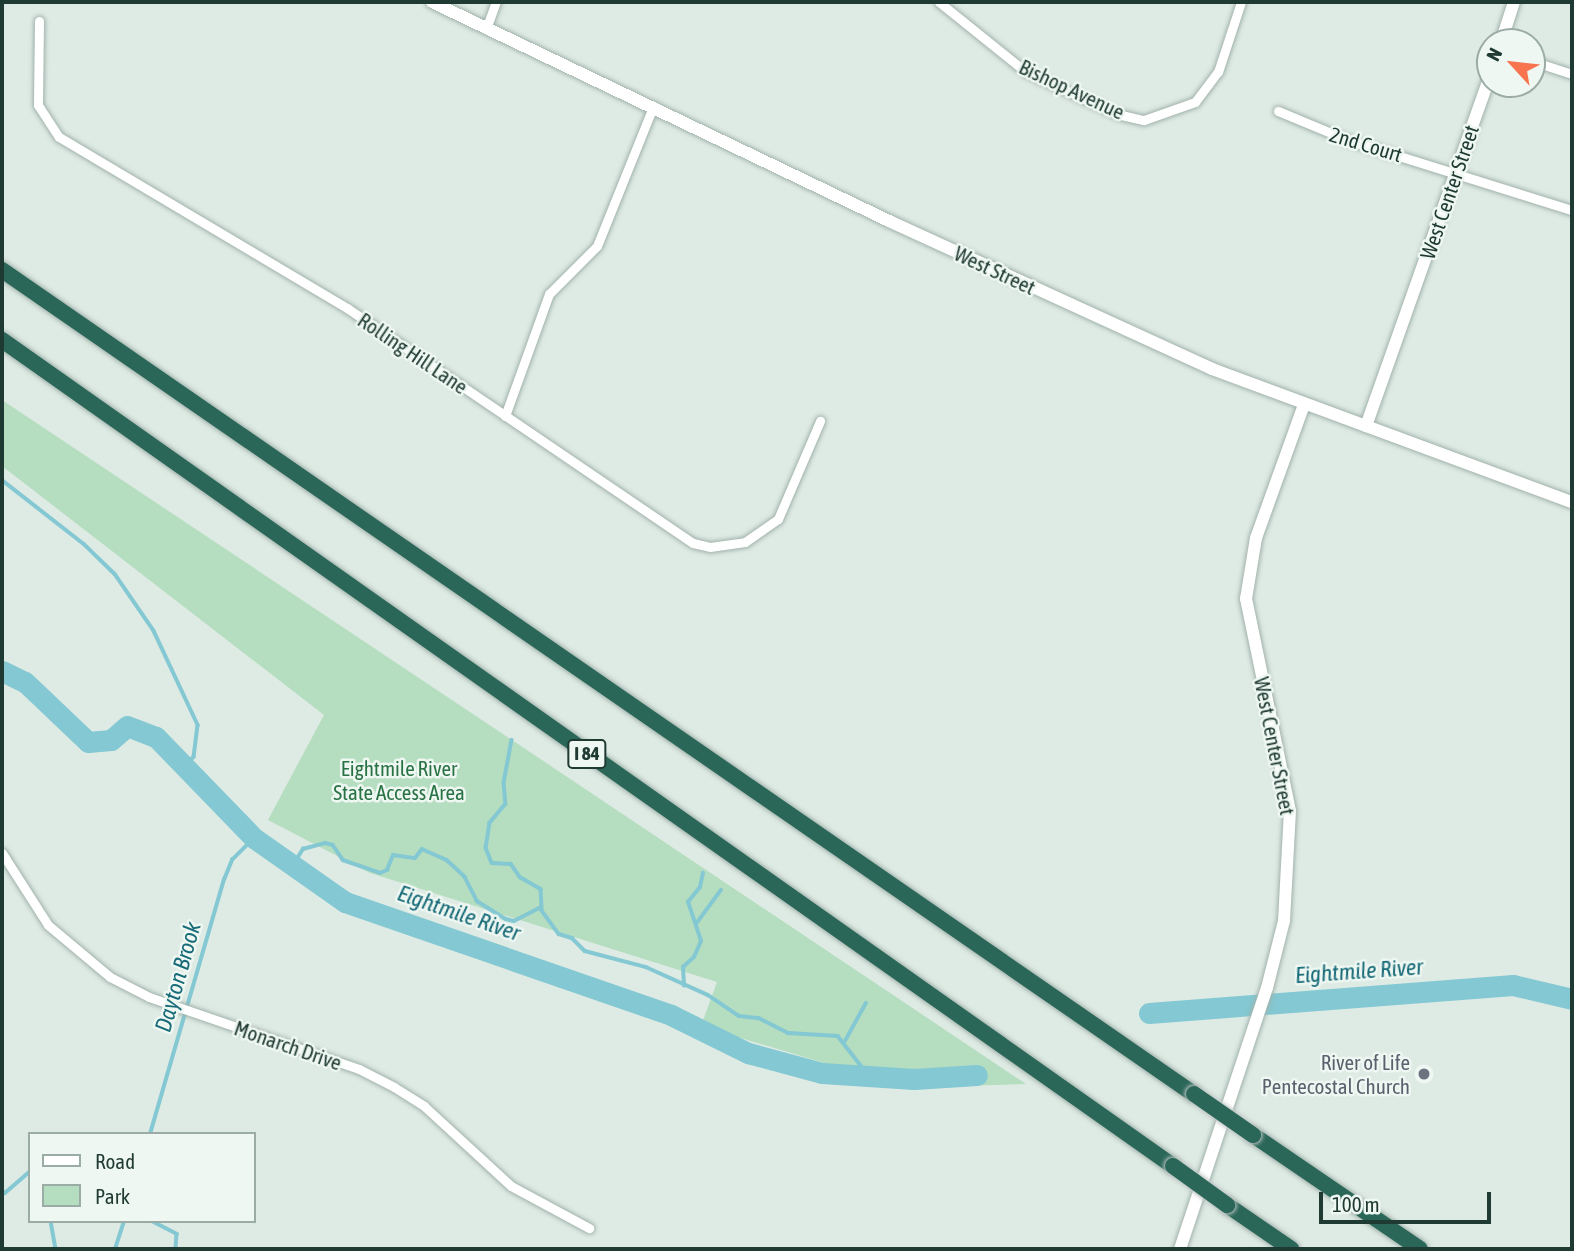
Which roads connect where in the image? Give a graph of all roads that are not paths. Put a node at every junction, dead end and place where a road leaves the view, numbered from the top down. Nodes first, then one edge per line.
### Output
1 (432, 2) edge
2 (496, 2) edge
3 (939, 2) edge
4 (1241, 2) edge
5 (1514, 2) edge
6 (39, 21) dead end
7 (1506, 28) edge
8 (485, 29) junction
9 (1546, 66) edge
10 (1572, 74) edge
11 (1482, 98) edge
12 (653, 107) junction
13 (1278, 111) dead end
14 (1457, 172) junction
15 (1572, 210) edge
16 (2, 270) edge
17 (2, 340) edge
18 (1304, 405) junction
19 (505, 416) junction
20 (820, 421) dead end
21 (1366, 426) junction
22 (1572, 502) edge
23 (2, 853) edge
24 (589, 1228) dead end
25 (1180, 1249) edge
26 (1291, 1249) edge
27 (1420, 1249) edge

1 - 8 street, West Street
2 - 8 street
3 - 4 street, Bishop Avenue
5 - 7 street
6 - 19 street, Rolling Hill Lane
8 - 12 street, West Street
9 - 10 street
11 - 14 street, West Center Street
12 - 18 street, West Street
12 - 19 street
13 - 14 street, 2nd Court
14 - 15 street, 2nd Court
14 - 21 street, West Center Street
16 - 27 highway, bridge
17 - 26 highway, I 84, bridge
18 - 21 street, West Street
18 - 25 street, West Center Street
19 - 20 street, Rolling Hill Lane
21 - 22 street, West Street
23 - 24 street, Monarch Drive

